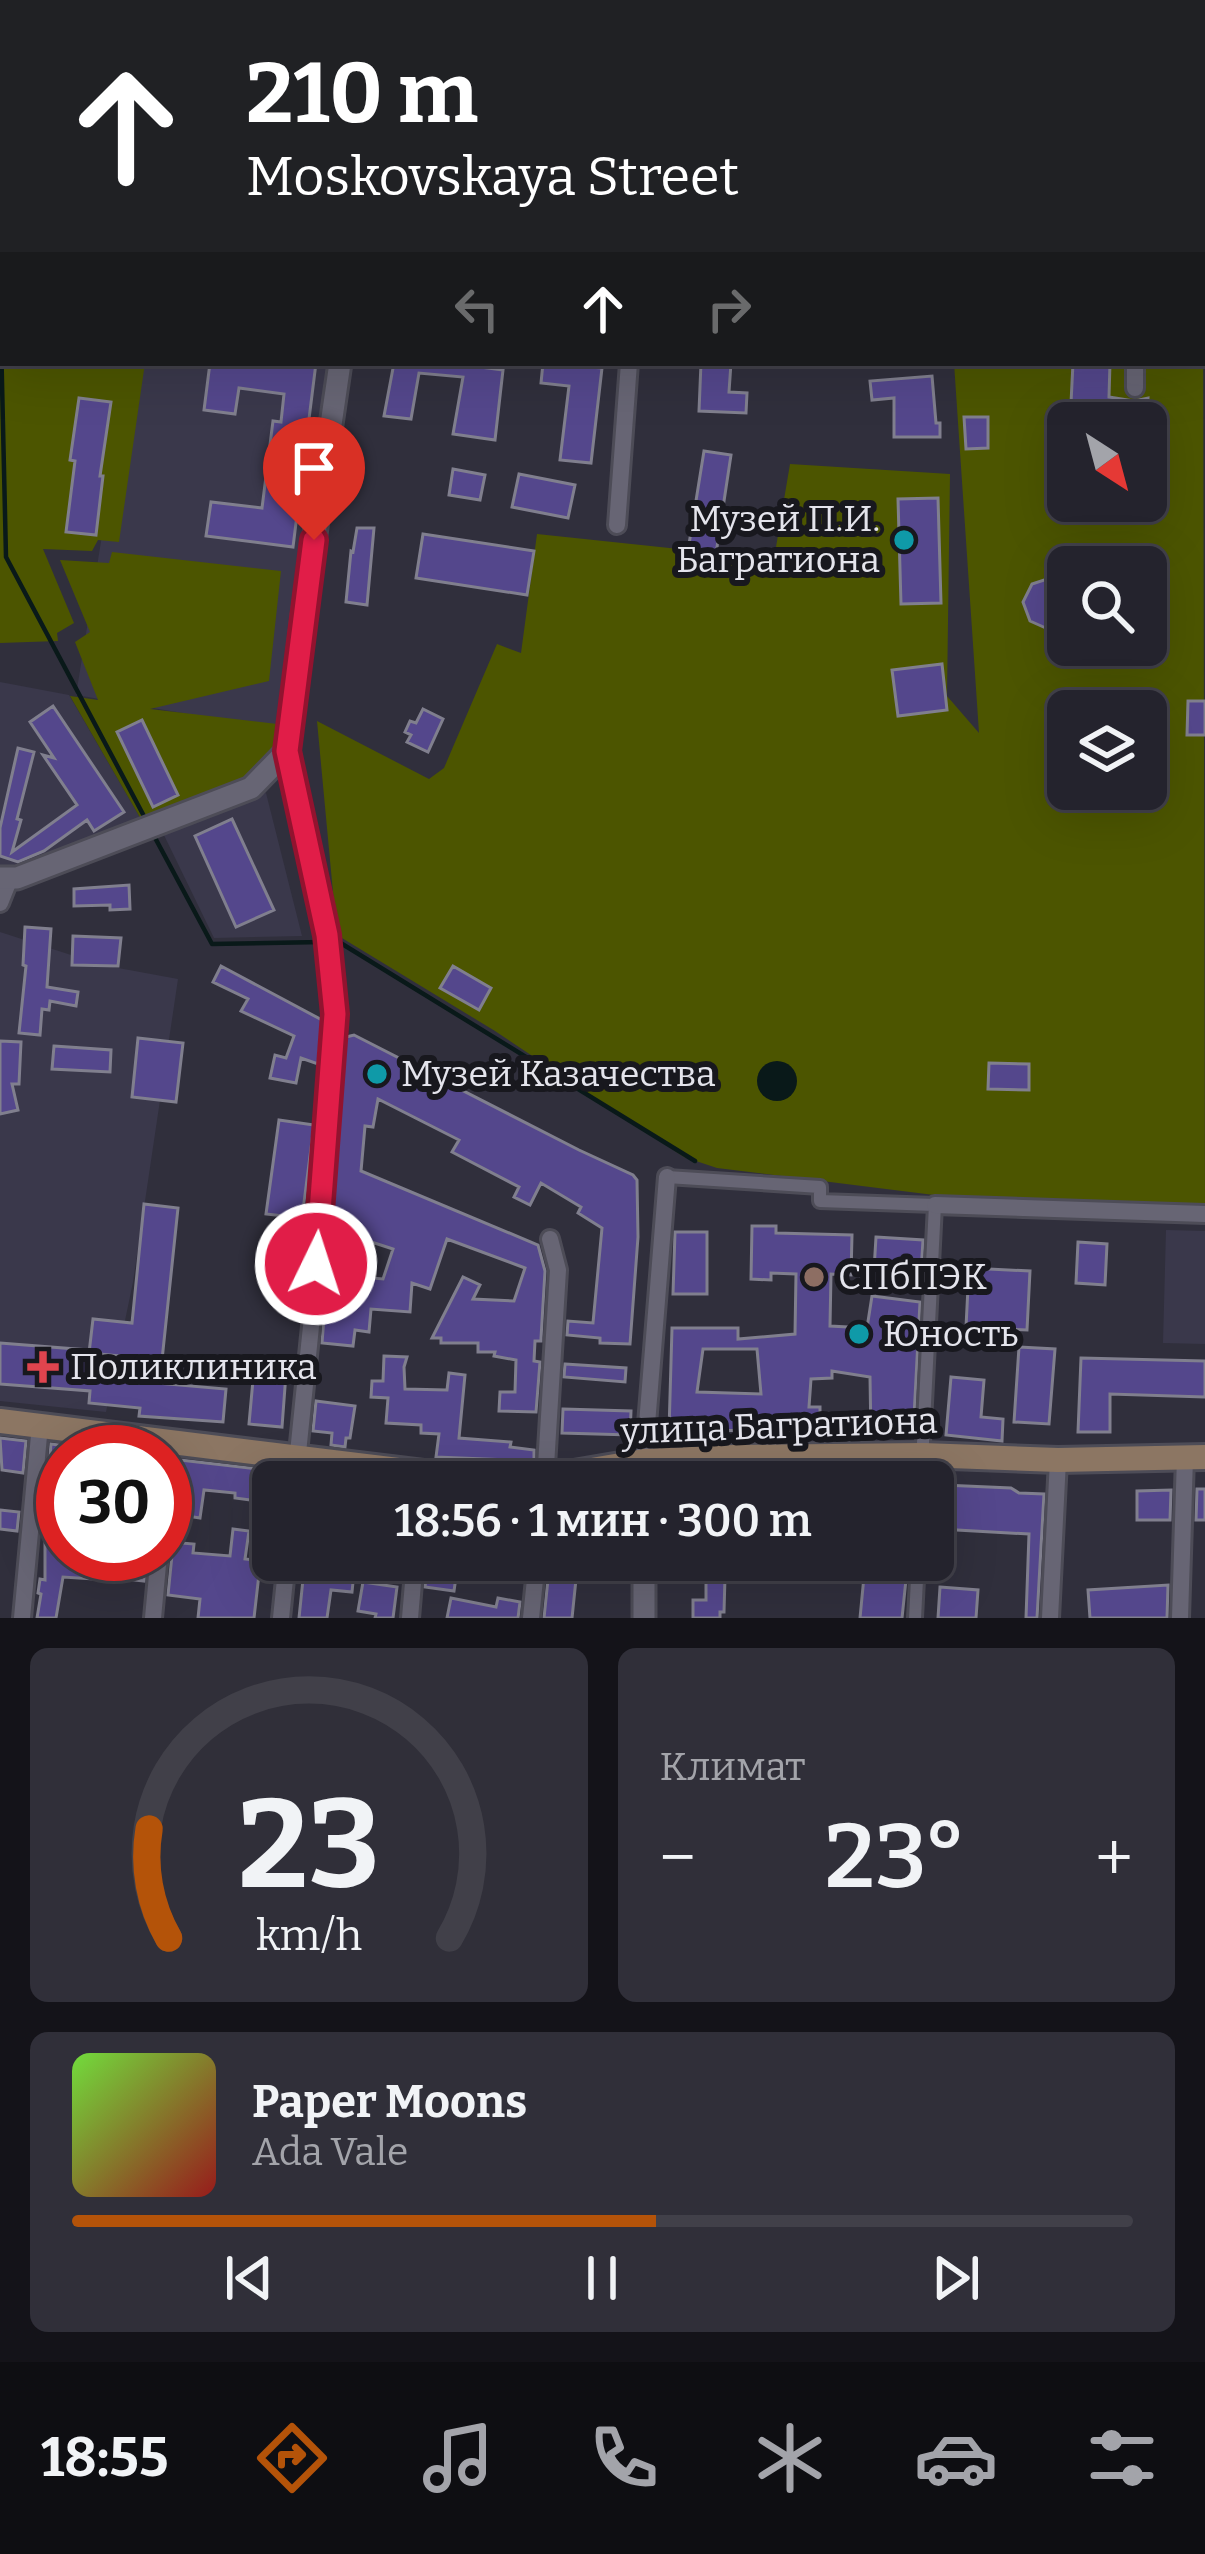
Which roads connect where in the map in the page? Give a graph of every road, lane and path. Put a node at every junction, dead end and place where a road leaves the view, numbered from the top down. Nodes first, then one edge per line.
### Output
1 (340, 366) edge
2 (628, 366) edge
3 (1136, 366) edge
4 (1135, 388) dead end
5 (617, 525) dead end
6 (287, 751) junction
7 (5, 878) edge
8 (0, 903) edge
9 (667, 1177) joint
10 (934, 1205) junction
11 (1205, 1214) edge
12 (550, 1239) dead end
13 (0, 1420) edge
14 (40, 1425) edge
15 (192, 1444) edge
16 (923, 1455) junction
17 (298, 1456) junction
18 (1195, 1457) edge
19 (1058, 1460) junction
20 (298, 1461) edge
21 (326, 1461) edge
22 (546, 1461) edge
23 (645, 1461) edge
24 (825, 1461) edge
25 (923, 1461) edge
26 (36, 1468) edge
27 (156, 1581) edge
28 (285, 1581) edge
29 (413, 1581) edge
30 (535, 1581) edge
31 (644, 1581) edge
32 (917, 1581) edge
33 (22, 1618) edge
34 (153, 1618) edge
35 (281, 1618) edge
36 (410, 1618) edge
37 (531, 1618) edge
38 (644, 1618) edge
39 (915, 1618) edge
40 (1050, 1618) edge
41 (1180, 1618) edge

1 - 6 street
2 - 5 street
3 - 4 street
6 - 7 street
6 - 17 street
7 - 8 street
9 - 10 street
9 - 23 street
10 - 11 street
10 - 16 street
12 - 22 street
13 - 14 main road, улица Багратиона
15 - 17 main road, улица Багратиона
16 - 19 main road, улица Багратиона
16 - 24 main road, улица Багратиона
16 - 25 street
17 - 20 street
17 - 21 main road, улица Багратиона
18 - 19 main road, улица Багратиона
18 - 41 street
19 - 40 street
26 - 33 street
27 - 34 street
28 - 35 street
29 - 36 street
30 - 37 street
31 - 38 street
32 - 39 street

